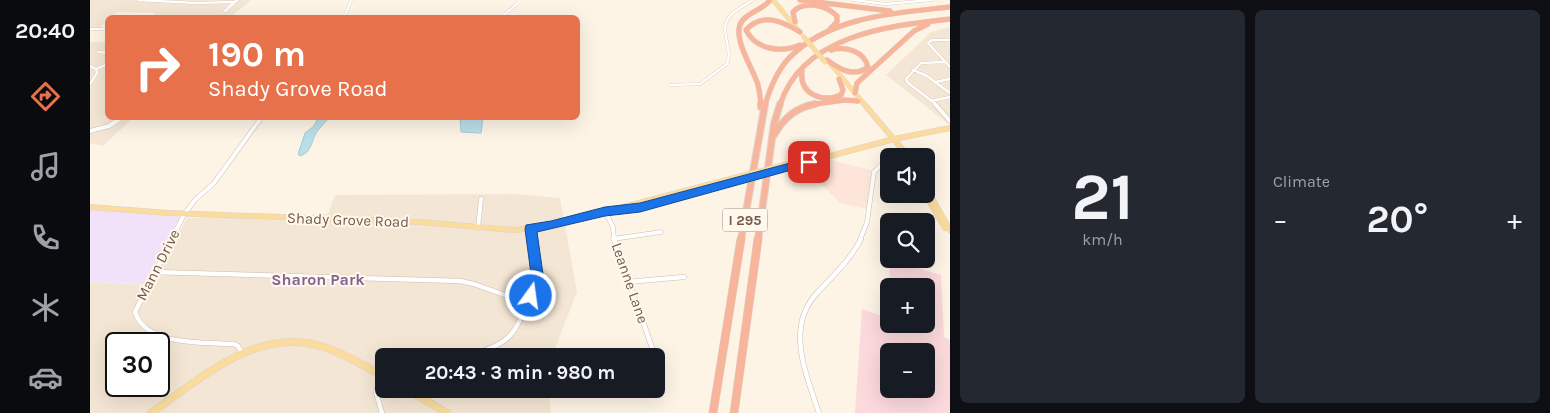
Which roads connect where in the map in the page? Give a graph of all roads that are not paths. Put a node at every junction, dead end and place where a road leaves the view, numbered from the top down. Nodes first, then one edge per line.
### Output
1 (138, 0) edge
2 (351, 0) edge
3 (521, 0) edge
4 (753, 0) edge
5 (773, 0) edge
6 (800, 0) edge
7 (854, 0) edge
8 (932, 0) edge
9 (175, 1) edge
10 (236, 1) edge
11 (950, 7) edge
12 (225, 11) dead end
13 (908, 12) junction
14 (345, 15) edge
15 (504, 15) edge
16 (950, 19) edge
17 (938, 20) junction
18 (794, 22) junction
19 (90, 28) edge
20 (105, 29) edge
21 (828, 31) junction
22 (804, 36) junction
23 (946, 40) junction
24 (950, 40) edge
25 (950, 44) edge
26 (98, 52) dead end
27 (823, 52) junction
28 (105, 53) edge
29 (826, 61) junction
30 (945, 62) junction
31 (105, 65) edge
32 (90, 66) edge
33 (950, 67) edge
34 (803, 68) junction
35 (96, 69) junction
36 (913, 70) junction
37 (839, 79) junction
38 (950, 79) edge
39 (935, 82) junction
40 (90, 83) edge
41 (670, 85) dead end
42 (855, 93) junction
43 (950, 93) edge
44 (950, 97) edge
45 (858, 101) junction
46 (931, 101) junction
47 (762, 115) junction
48 (118, 120) edge
49 (260, 120) edge
50 (950, 124) edge
51 (90, 131) edge
52 (891, 137) junction
53 (772, 140) junction
54 (898, 148) edge
55 (901, 148) edge
56 (880, 166) edge
57 (481, 199) dead end
58 (929, 203) edge
59 (935, 203) edge
60 (90, 207) edge
61 (605, 211) junction
62 (185, 213) junction
63 (478, 228) junction
64 (531, 229) junction
65 (950, 230) edge
66 (661, 232) dead end
67 (950, 234) edge
68 (613, 239) junction
69 (154, 272) junction
70 (684, 277) dead end
71 (627, 282) junction
72 (528, 303) junction
73 (486, 348) edge
74 (652, 348) edge
75 (242, 354) junction
76 (375, 372) edge
77 (378, 398) edge
78 (422, 398) edge
79 (151, 413) edge
80 (382, 413) edge
81 (447, 413) edge
82 (713, 413) edge
83 (734, 413) edge
84 (820, 413) edge

1 - 9 street
2 - 14 street
3 - 15 street
4 - 41 street
5 - 18 main road
5 - 22 main road
5 - 47 highway
6 - 13 highway
7 - 8 street
9 - 10 street
10 - 12 street
11 - 13 highway, I 295
13 - 21 highway, I 295
16 - 17 highway, I 295
17 - 27 highway, I 295
17 - 42 highway
18 - 21 highway
18 - 22 main road
19 - 20 street
21 - 22 highway, I 295
22 - 22 highway
22 - 29 main road, bridge
22 - 47 highway, I 295
23 - 24 street
23 - 25 street
23 - 30 street
26 - 28 street
27 - 29 highway
27 - 34 highway, I 295
29 - 37 main road
29 - 42 main road
30 - 33 street
30 - 36 street
31 - 35 street
32 - 35 street
34 - 37 highway
34 - 53 highway, I 295
35 - 40 street
36 - 39 street
36 - 46 street
37 - 45 main road
38 - 39 street
39 - 43 street
42 - 52 main road
44 - 46 street
45 - 52 main road
45 - 53 highway
46 - 50 street
47 - 82 highway, I 295
48 - 51 street
49 - 62 street, Mann Drive
50 - 52 main road, Shady Grove Road
52 - 54 main road
52 - 55 main road
52 - 61 main road, Shady Grove Road, bridge
53 - 83 highway, I 295
56 - 84 street
57 - 63 street
58 - 67 main road
59 - 65 main road
60 - 62 main road, Shady Grove Road
61 - 64 main road, Shady Grove Road
61 - 68 street, Leanne Lane
62 - 63 main road, Shady Grove Road
62 - 69 street, Mann Drive
63 - 64 main road, Shady Grove Road
64 - 72 street
66 - 68 street
68 - 71 street, Leanne Lane
69 - 72 street
69 - 75 street, Mann Drive
70 - 71 street
71 - 74 street, Leanne Lane
72 - 73 street
75 - 76 main road
75 - 79 main road
77 - 80 street
78 - 81 main road

